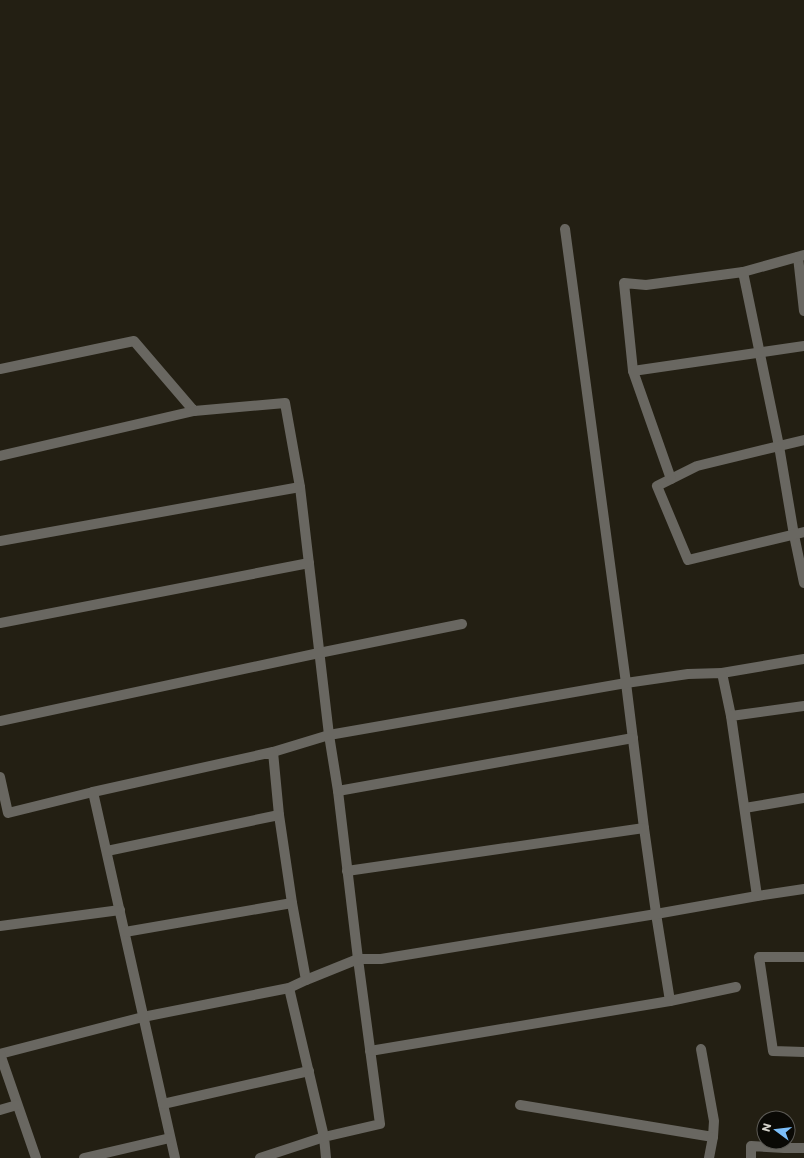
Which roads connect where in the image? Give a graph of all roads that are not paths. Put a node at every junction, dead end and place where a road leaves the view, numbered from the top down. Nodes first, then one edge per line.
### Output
1 (565, 229) dead end
2 (801, 256) edge
3 (743, 272) junction
4 (804, 311) edge
5 (804, 346) edge
6 (759, 352) junction
7 (0, 369) edge
8 (633, 371) junction
9 (194, 411) junction
10 (804, 440) edge
11 (779, 446) junction
12 (0, 456) edge
13 (671, 479) junction
14 (300, 487) junction
15 (799, 534) edge
16 (0, 540) edge
17 (309, 563) junction
18 (804, 583) edge
19 (0, 623) edge
20 (462, 624) dead end
21 (320, 653) junction
22 (804, 659) edge
23 (722, 673) junction
24 (626, 683) junction
25 (804, 706) edge
26 (731, 716) junction
27 (0, 721) edge
28 (329, 735) junction
29 (633, 738) junction
30 (273, 752) junction
31 (0, 777) edge
32 (338, 790) junction
33 (93, 792) junction
34 (804, 798) edge
35 (745, 808) junction
36 (278, 815) junction
37 (644, 828) junction
38 (106, 851) junction
39 (347, 871) junction
40 (804, 889) edge
41 (757, 896) junction
42 (292, 903) junction
43 (120, 910) junction
44 (656, 914) junction
45 (0, 926) edge
46 (125, 932) junction
47 (804, 957) edge
48 (358, 959) junction
49 (306, 980) junction
50 (736, 987) dead end
51 (289, 988) junction
52 (670, 1001) junction
53 (143, 1016) junction
54 (701, 1049) dead end
55 (370, 1052) junction
56 (804, 1052) edge
57 (0, 1054) edge
58 (309, 1071) junction
59 (163, 1104) junction
60 (18, 1105) junction
61 (520, 1105) dead end
62 (0, 1110) edge
63 (324, 1137) junction
64 (713, 1137) junction
65 (170, 1138) junction
66 (804, 1148) edge
67 (36, 1158) edge
68 (84, 1158) edge
69 (175, 1158) edge
70 (260, 1158) edge
71 (326, 1158) edge
72 (709, 1158) edge
73 (751, 1158) edge

1 - 24 street
2 - 3 street
2 - 4 street
3 - 6 street
3 - 8 street
5 - 6 street
6 - 8 street
6 - 11 street
7 - 9 street
8 - 13 street
9 - 12 street
9 - 14 street
10 - 11 street
11 - 13 street
11 - 15 street
13 - 15 street
14 - 16 street
14 - 17 street
15 - 18 street
17 - 19 street
17 - 21 street
20 - 21 street
21 - 27 street
21 - 28 street
22 - 23 street
23 - 24 street
23 - 26 street
24 - 28 street
24 - 29 street
25 - 26 street
26 - 35 street
28 - 30 street
28 - 32 street
29 - 32 street
29 - 37 street
30 - 33 street
30 - 36 street
31 - 33 street
32 - 39 street
33 - 38 street
34 - 35 street
35 - 41 street
36 - 38 street
36 - 42 street
37 - 39 street
37 - 44 street
38 - 43 street
39 - 48 street
40 - 41 street
41 - 44 street
42 - 46 street
42 - 49 street
43 - 45 street
43 - 46 street
44 - 48 street
44 - 52 street
46 - 53 street
47 - 56 street
48 - 49 street
48 - 55 street
49 - 51 street
50 - 52 street
51 - 53 street
51 - 58 street
52 - 55 street
53 - 57 street
53 - 59 street
54 - 64 street
55 - 63 street
57 - 60 street
58 - 59 street
58 - 63 street
59 - 65 street
60 - 62 street
60 - 67 street
61 - 64 street
63 - 70 street
63 - 71 street
64 - 72 street
65 - 68 street
65 - 69 street
66 - 73 street

